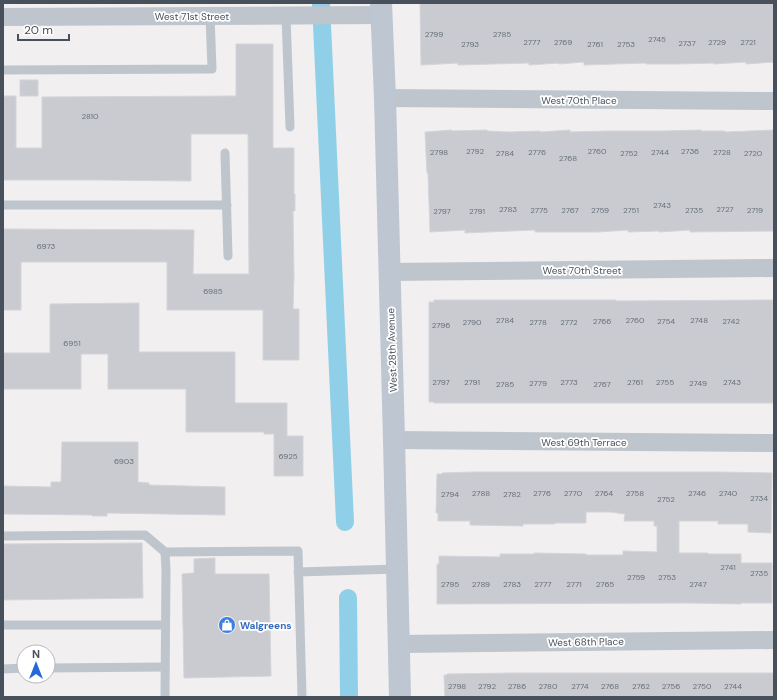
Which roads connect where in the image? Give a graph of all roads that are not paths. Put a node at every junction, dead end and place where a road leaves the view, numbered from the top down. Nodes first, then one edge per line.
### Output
1 (286, 9) edge
2 (381, 9) edge
3 (210, 16) junction
4 (3, 17) edge
5 (3, 70) edge
6 (385, 98) junction
7 (774, 101) edge
8 (290, 127) dead end
9 (225, 153) dead end
10 (3, 205) edge
11 (227, 205) junction
12 (228, 256) dead end
13 (774, 268) edge
14 (389, 272) junction
15 (394, 440) junction
16 (774, 443) edge
17 (3, 536) edge
18 (165, 552) junction
19 (397, 568) junction
20 (298, 572) junction
21 (165, 624) junction
22 (3, 625) edge
23 (774, 640) edge
24 (399, 644) junction
25 (165, 666) junction
26 (16, 668) edge
27 (56, 668) edge
28 (3, 669) edge
29 (165, 697) edge
30 (302, 697) edge
31 (400, 697) edge

1 - 2 street, West 71st Street
1 - 3 street, West 71st Street
1 - 8 lane
2 - 6 main road, West 28th Avenue
3 - 4 street, West 71st Street
3 - 5 lane
6 - 7 street, West 70th Place
6 - 14 main road, West 28th Avenue
9 - 11 lane
10 - 11 lane
11 - 12 lane
13 - 14 street, West 70th Street
14 - 15 main road, West 28th Avenue
15 - 16 street, West 69th Terrace
15 - 19 main road, West 28th Avenue
17 - 18 lane
18 - 20 lane
18 - 21 lane
19 - 20 lane
19 - 24 main road, West 28th Avenue
20 - 30 lane
21 - 22 lane
21 - 25 lane
23 - 24 street, West 68th Place
24 - 31 main road, West 28th Avenue
25 - 27 lane
25 - 29 lane
26 - 28 lane

